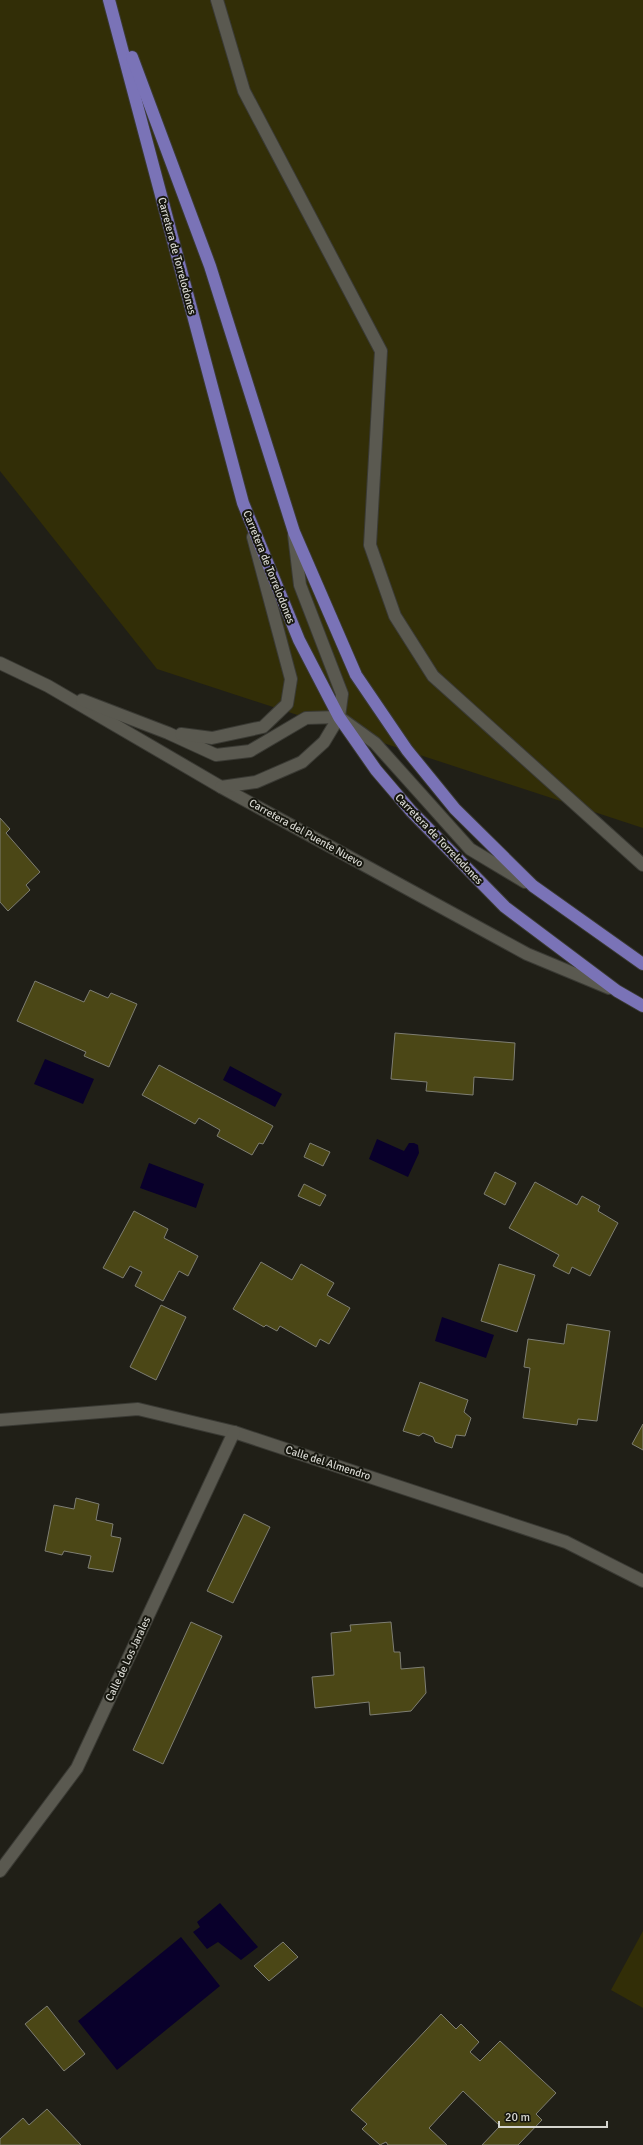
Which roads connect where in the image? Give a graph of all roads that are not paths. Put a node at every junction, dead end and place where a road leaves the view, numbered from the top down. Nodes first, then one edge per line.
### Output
1 (110, 0) edge
2 (217, 0) edge
3 (243, 503) junction
4 (294, 532) junction
5 (0, 663) edge
6 (48, 686) junction
7 (339, 718) junction
8 (168, 732) junction
9 (221, 787) junction
10 (643, 865) edge
11 (533, 886) junction
12 (643, 964) edge
13 (617, 991) junction
14 (643, 1006) edge
15 (0, 1420) edge
16 (234, 1432) junction
17 (643, 1581) edge
18 (0, 1871) edge

1 - 3 main road, Carretera de Torrelodones
1 - 4 main road, Carretera de Torrelodones
2 - 10 street
3 - 7 main road, Carretera de Torrelodones
3 - 8 street
4 - 7 street
4 - 11 main road, Carretera de Torrelodones
5 - 6 street, Carretera del Puente Nuevo
6 - 8 street
6 - 9 street, Carretera del Puente Nuevo
7 - 8 street
7 - 9 street
7 - 11 street
7 - 13 main road, Carretera de Torrelodones
9 - 13 street, Carretera del Puente Nuevo
11 - 12 main road, Carretera de Torrelodones
13 - 14 main road, Carretera de Torrelodones
15 - 16 street, Calle del Almendro
16 - 17 street, Calle del Almendro
16 - 18 street, Calle de Los Jarales

